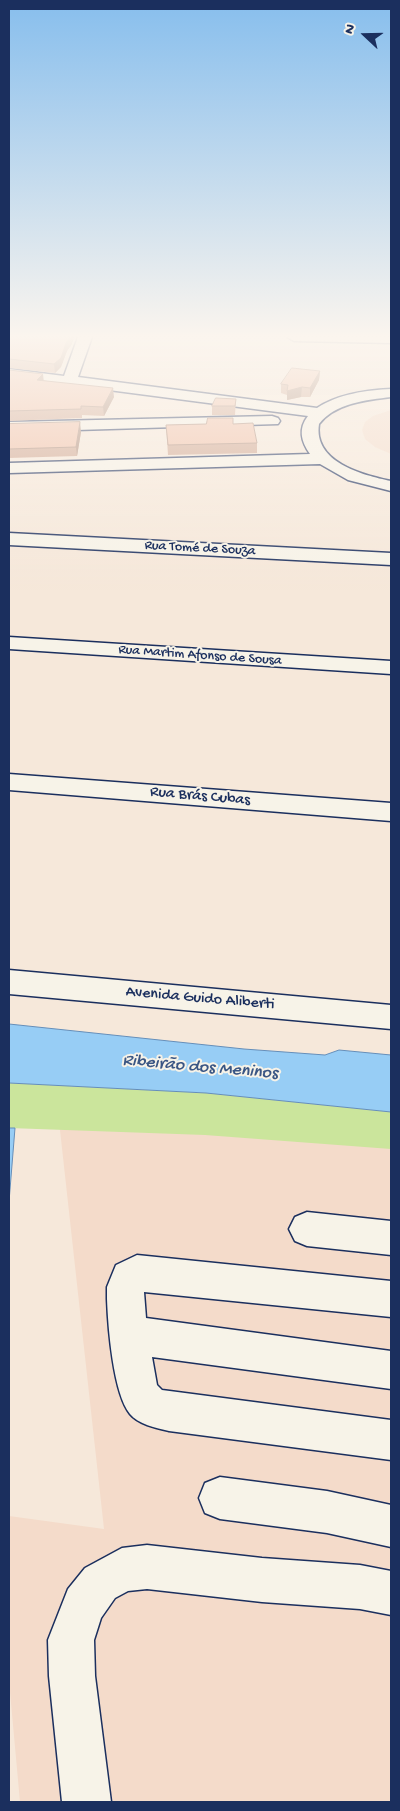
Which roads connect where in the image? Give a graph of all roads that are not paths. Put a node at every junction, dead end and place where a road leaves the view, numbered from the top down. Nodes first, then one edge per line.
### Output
1 (178, 422) edge
2 (314, 422) edge
3 (9, 427) edge
4 (323, 459) junction
5 (9, 468) edge
6 (391, 486) edge
7 (9, 539) edge
8 (391, 559) edge
9 (9, 643) edge
10 (391, 668) edge
11 (9, 782) edge
12 (391, 812) edge
13 (9, 982) edge
14 (391, 1017) edge
15 (307, 1229) dead end
16 (391, 1238) edge
17 (391, 1299) edge
18 (130, 1335) junction
19 (391, 1370) edge
20 (391, 1440) edge
21 (220, 1498) dead end
22 (391, 1526) edge
23 (391, 1593) edge
24 (86, 1802) edge

1 - 3 street
2 - 4 street
4 - 5 street
4 - 6 street
7 - 8 street, Rua Tomé de Souza
9 - 10 street, Rua Martim Afonso de Sousa
11 - 12 street, Rua Brás Cubas
13 - 14 street, Avenida Guido Aliberti
15 - 16 street
17 - 18 street
18 - 19 street
18 - 20 street
21 - 22 street
23 - 24 street

